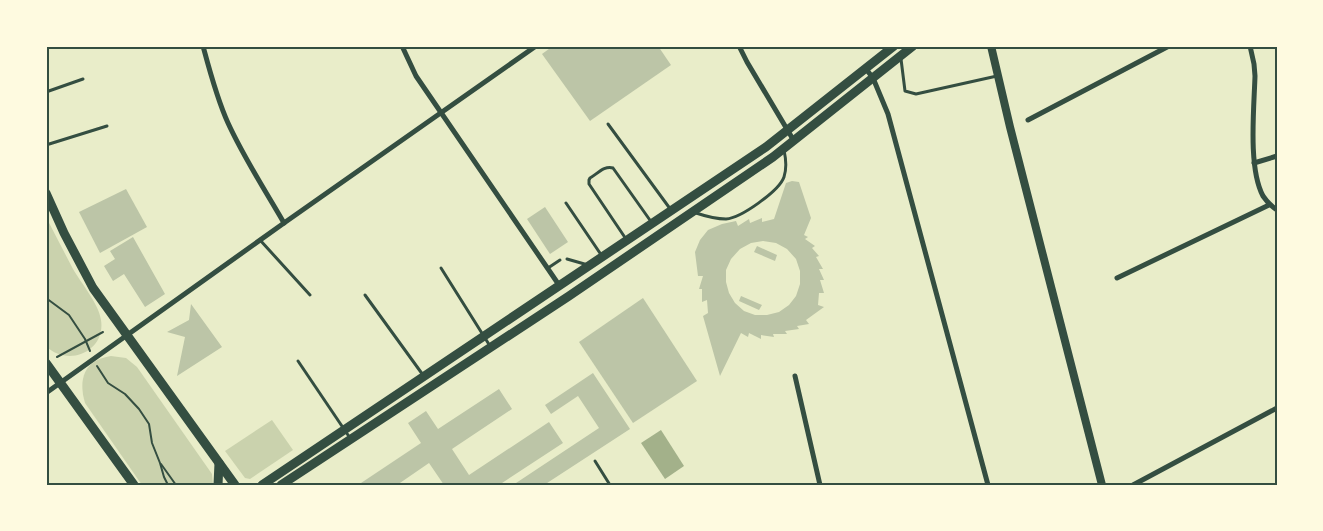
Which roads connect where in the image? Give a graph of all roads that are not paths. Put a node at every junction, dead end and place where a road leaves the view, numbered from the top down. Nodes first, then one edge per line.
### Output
1 (203, 46) edge
2 (402, 46) edge
3 (536, 46) edge
4 (739, 46) edge
5 (894, 46) edge
6 (912, 46) edge
7 (992, 46) edge
8 (1170, 46) edge
9 (1250, 46) edge
10 (900, 56) junction
11 (866, 69) junction
12 (998, 76) junction
13 (873, 78) junction
14 (83, 79) dead end
15 (46, 92) edge
16 (441, 114) junction
17 (1028, 120) dead end
18 (608, 124) dead end
19 (107, 126) dead end
20 (787, 131) junction
21 (794, 142) junction
22 (46, 145) edge
23 (784, 150) junction
24 (1277, 156) edge
25 (1254, 163) junction
26 (46, 193) edge
27 (566, 203) dead end
28 (1269, 205) junction
29 (671, 210) junction
30 (1277, 210) edge
31 (693, 212) junction
32 (284, 223) junction
33 (652, 223) junction
34 (260, 240) junction
35 (627, 240) junction
36 (602, 256) junction
37 (567, 259) dead end
38 (560, 260) dead end
39 (589, 265) junction
40 (441, 268) dead end
41 (548, 269) junction
42 (1117, 278) dead end
43 (558, 285) junction
44 (310, 295) dead end
45 (365, 295) dead end
46 (127, 336) junction
47 (483, 336) junction
48 (490, 347) junction
49 (298, 361) dead end
50 (46, 363) edge
51 (424, 376) junction
52 (795, 376) dead end
53 (60, 383) junction
54 (46, 393) edge
55 (1277, 408) edge
56 (345, 429) junction
57 (351, 439) junction
58 (595, 461) dead end
59 (219, 464) junction
60 (134, 485) edge
61 (218, 485) edge
62 (235, 485) edge
63 (262, 485) edge
64 (280, 485) edge
65 (610, 485) edge
66 (820, 485) edge
67 (988, 485) edge
68 (1102, 485) edge
69 (1133, 485) edge

1 - 32 street
2 - 16 street
3 - 16 street
4 - 20 street
5 - 11 main road
6 - 10 main road
7 - 12 street
8 - 17 street
9 - 25 street
10 - 12 lane
10 - 13 main road
11 - 13 street
11 - 20 main road
12 - 68 street
13 - 21 main road
13 - 67 street
14 - 15 lane
16 - 32 street
16 - 41 street
18 - 29 lane
19 - 22 lane
20 - 21 street
20 - 29 main road
21 - 23 main road
23 - 31 main road
23 - 31 lane
24 - 25 street
25 - 28 street
26 - 46 main road
27 - 36 lane
28 - 30 street
28 - 42 street
29 - 33 main road
31 - 48 main road
32 - 34 street
33 - 35 main road
33 - 35 lane
34 - 44 lane
34 - 46 street
35 - 36 main road
36 - 39 main road
37 - 39 lane
38 - 41 lane
39 - 43 main road
40 - 47 lane
41 - 43 street
43 - 47 main road
45 - 51 lane
46 - 53 street
46 - 59 main road
47 - 48 lane
47 - 51 main road
48 - 57 main road
49 - 56 lane
50 - 53 main road
51 - 56 main road
52 - 66 street
53 - 54 street
53 - 60 main road
55 - 69 street
56 - 57 lane
56 - 63 main road
57 - 64 main road
58 - 65 lane
59 - 61 main road
59 - 62 main road

